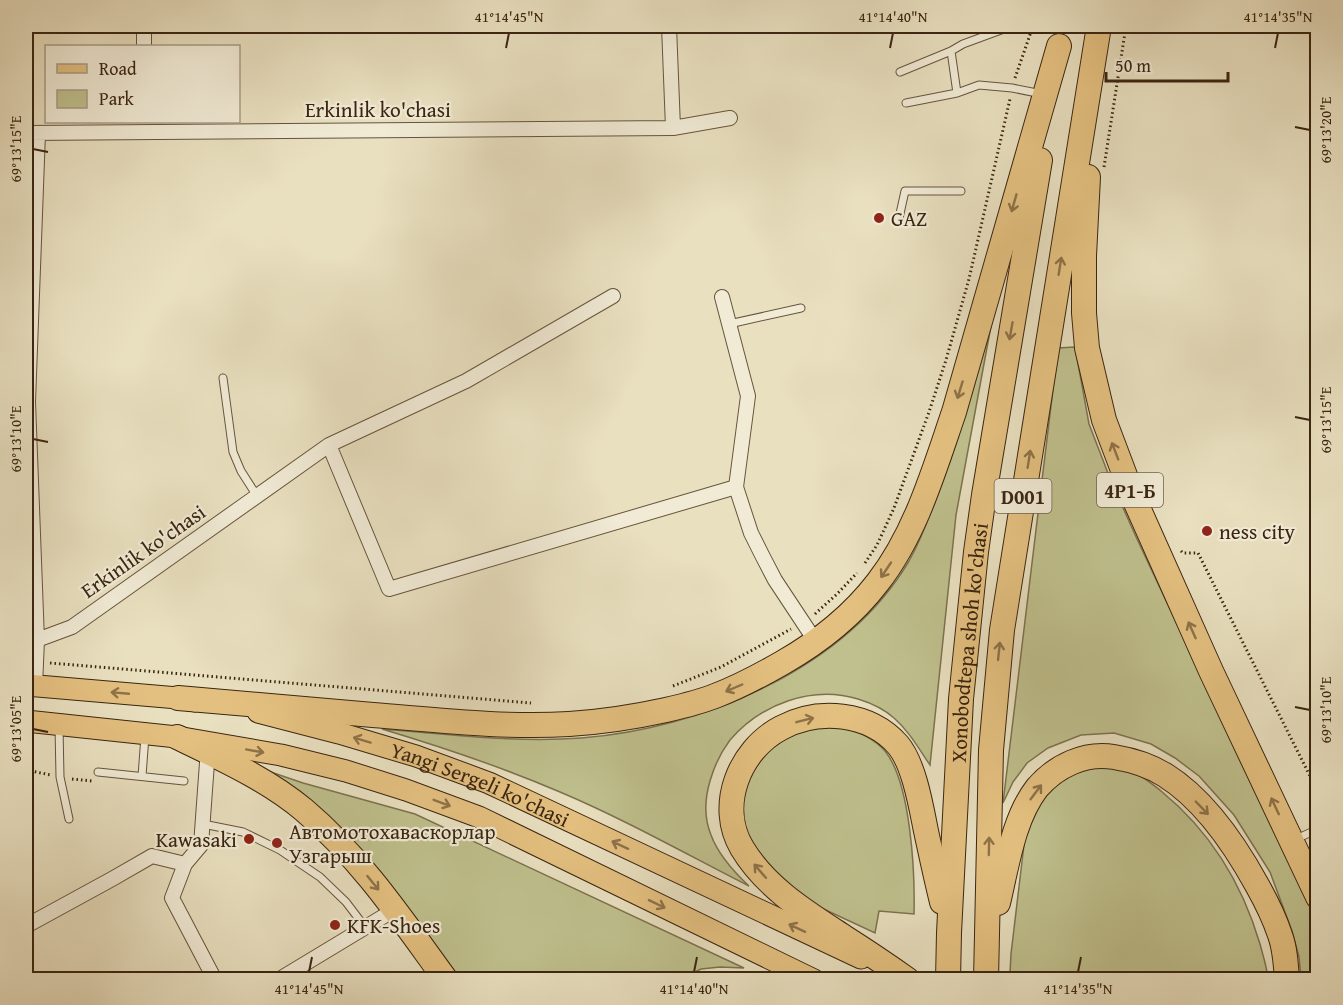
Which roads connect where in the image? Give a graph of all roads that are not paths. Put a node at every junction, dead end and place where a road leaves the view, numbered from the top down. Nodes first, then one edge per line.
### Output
1 (144, 26) edge
2 (669, 26) edge
3 (1012, 26) edge
4 (1099, 26) edge
5 (1061, 36) edge
6 (144, 45) edge
7 (1095, 49) junction
8 (951, 51) junction
9 (900, 72) dead end
10 (957, 93) junction
11 (1046, 94) junction
12 (906, 103) dead end
13 (730, 117) dead end
14 (144, 126) edge
15 (673, 128) junction
16 (32, 133) edge
17 (961, 191) dead end
18 (899, 218) dead end
19 (614, 296) dead end
20 (722, 297) dead end
21 (801, 308) dead end
22 (729, 324) junction
23 (223, 378) dead end
24 (27, 402) edge
25 (329, 445) junction
26 (736, 487) junction
27 (257, 496) junction
28 (36, 640) junction
29 (816, 642) junction
30 (30, 686) edge
31 (178, 698) junction
32 (26, 721) edge
33 (59, 725) junction
34 (146, 734) junction
35 (177, 737) joint
36 (208, 747) junction
37 (98, 772) dead end
38 (142, 776) junction
39 (184, 781) dead end
40 (69, 819) dead end
41 (203, 824) junction
42 (1317, 829) edge
43 (1292, 841) junction
44 (185, 864) junction
45 (1317, 897) edge
46 (394, 910) junction
47 (26, 926) edge
48 (365, 927) junction
49 (948, 933) junction
50 (987, 946) junction
51 (215, 980) edge
52 (278, 980) edge
53 (446, 980) edge
54 (814, 980) edge
55 (908, 980) edge
56 (948, 980) edge
57 (986, 980) edge
58 (1287, 980) edge

1 - 6 street
2 - 15 street
3 - 8 lane
4 - 7 highway, Xonobodtepa shoh ko'chasi / D001
5 - 11 highway
5 -> 49 highway, Xonobodtepa shoh ko'chasi / D001
43 -> 7 highway, 4Р1-Б
50 -> 7 highway, Xonobodtepa shoh ko'chasi / D001
8 - 9 lane
8 - 10 lane
10 - 11 lane
10 - 12 lane
11 -> 29 highway
13 - 15 street, Erkinlik ko'chasi
14 - 15 street, Erkinlik ko'chasi
14 - 16 street, Erkinlik ko'chasi
16 - 24 street
17 - 18 lane
19 - 25 street, Erkinlik ko'chasi
20 - 22 street
21 - 22 lane
22 - 26 street
23 - 27 lane
24 - 28 street
25 - 26 street
25 - 27 street, Erkinlik ko'chasi
26 - 29 street
27 - 28 street, Erkinlik ko'chasi
28 - 30 street
29 -> 31 highway
31 -> 30 main road, Yangi Sergeli ko'chasi
55 -> 31 main road, Yangi Sergeli ko'chasi
32 - 33 main road
33 - 34 main road
33 - 40 lane
34 - 35 main road
34 - 38 lane
35 - 36 highway
36 - 41 street
36 -> 46 highway
36 -> 54 main road, Yangi Sergeli ko'chasi
37 - 38 lane
38 - 39 lane
41 - 44 street
41 - 48 lane
42 - 43 lane
43 - 45 highway, 4Р1-Б
44 - 47 street
44 - 51 street
46 - 48 street
46 - 53 highway
48 - 52 street
55 -> 49 highway
49 - 56 highway, Xonobodtepa shoh ko'chasi / D001
50 - 57 highway, Xonobodtepa shoh ko'chasi / D001
50 -> 58 highway

